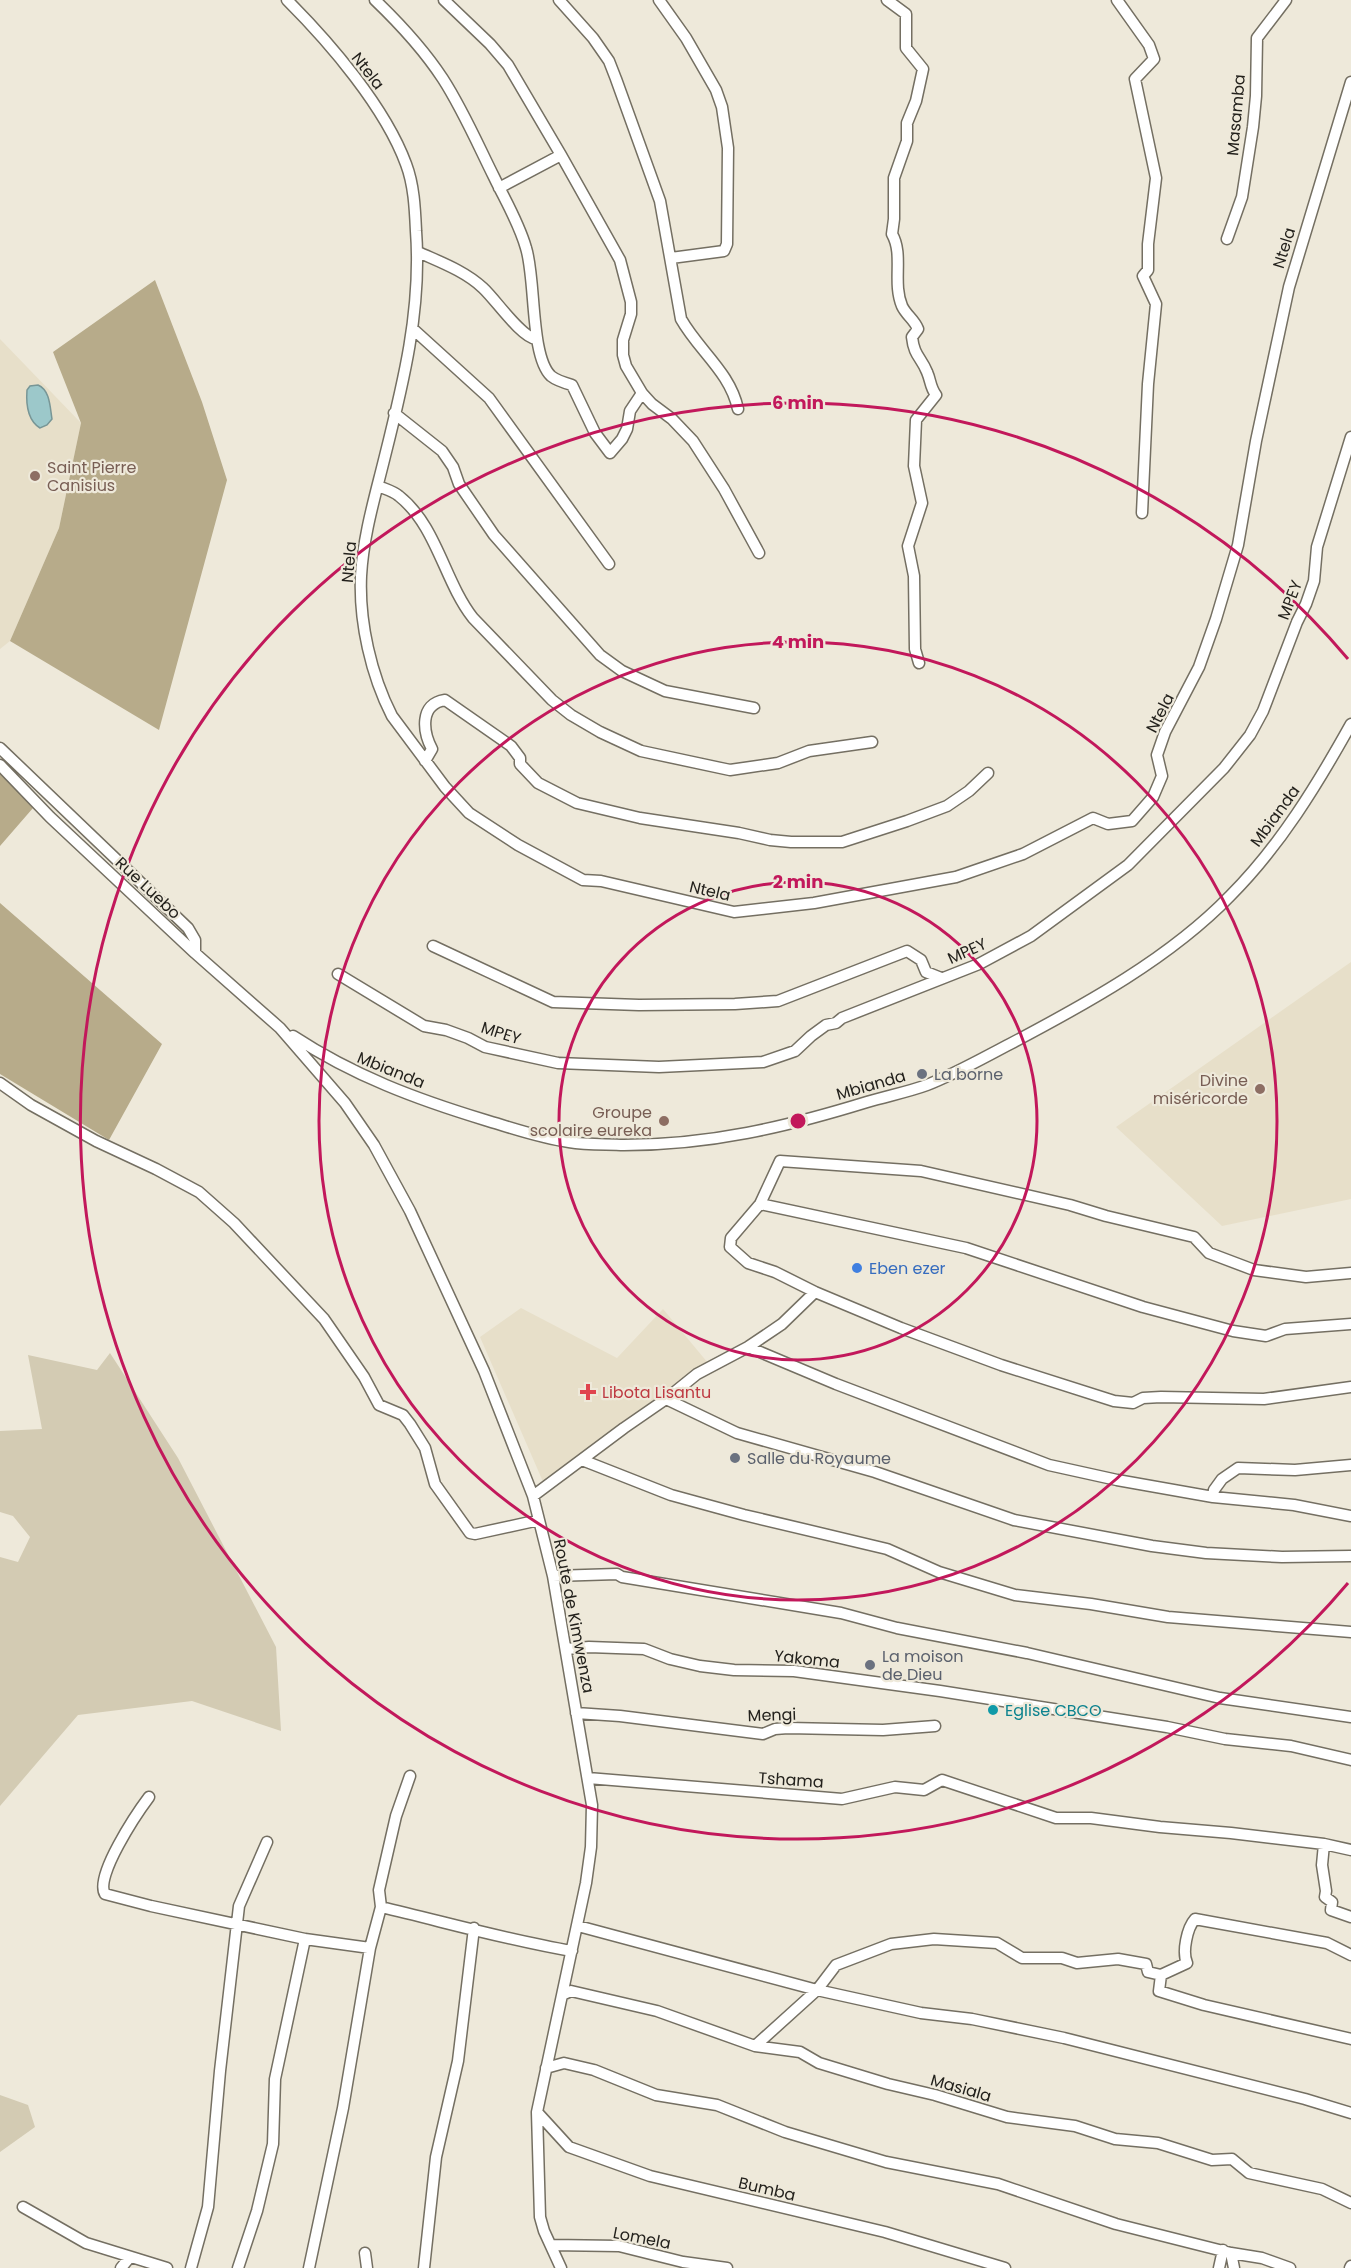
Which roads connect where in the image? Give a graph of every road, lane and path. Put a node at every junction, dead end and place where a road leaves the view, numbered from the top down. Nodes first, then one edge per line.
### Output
1 (287, 0) edge
2 (375, 0) edge
3 (444, 0) edge
4 (560, 0) edge
5 (659, 0) edge
6 (887, 0) edge
7 (1118, 0) edge
8 (1286, 0) edge
9 (1351, 82) edge
10 (561, 155) junction
11 (499, 188) junction
12 (1227, 239) dead end
13 (418, 252) junction
14 (671, 258) junction
15 (413, 329) junction
16 (536, 339) junction
17 (642, 393) junction
18 (738, 409) dead end
19 (394, 413) junction
20 (1351, 437) edge
21 (378, 486) junction
22 (1142, 513) dead end
23 (759, 553) dead end
24 (609, 564) dead end
25 (920, 663) dead end
26 (754, 708) dead end
27 (1351, 724) edge
28 (872, 742) dead end
29 (0, 748) edge
30 (425, 761) junction
31 (0, 765) edge
32 (988, 773) dead end
33 (433, 946) dead end
34 (195, 953) junction
35 (338, 974) dead end
36 (941, 978) junction
37 (280, 1028) junction
38 (0, 1083) edge
39 (760, 1204) junction
40 (1351, 1273) edge
41 (815, 1292) junction
42 (1351, 1324) edge
43 (747, 1347) junction
44 (1351, 1387) edge
45 (666, 1399) junction
46 (582, 1460) junction
47 (1351, 1464) edge
48 (533, 1496) junction
49 (1213, 1497) junction
50 (1351, 1516) edge
51 (539, 1520) junction
52 (1351, 1556) edge
53 (553, 1576) junction
54 (1351, 1632) edge
55 (567, 1649) junction
56 (576, 1713) junction
57 (1351, 1717) edge
58 (935, 1726) dead end
59 (1351, 1760) edge
60 (410, 1776) dead end
61 (588, 1778) junction
62 (149, 1797) dead end
63 (267, 1842) dead end
64 (1324, 1844) junction
65 (1351, 1850) edge
66 (381, 1907) junction
67 (1351, 1917) edge
68 (236, 1925) junction
69 (578, 1926) junction
70 (474, 1928) junction
71 (305, 1939) junction
72 (370, 1948) junction
73 (572, 1951) junction
74 (1351, 1955) edge
75 (1161, 1975) junction
76 (817, 1990) junction
77 (562, 1995) junction
78 (1351, 2040) edge
79 (756, 2046) junction
80 (546, 2068) junction
81 (537, 2112) junction
82 (1351, 2113) edge
83 (1351, 2203) edge
84 (23, 2207) dead end
85 (550, 2246) junction
86 (1227, 2251) junction
87 (365, 2253) dead end
88 (130, 2258) junction
89 (121, 2268) edge
90 (167, 2268) edge
91 (191, 2268) edge
92 (238, 2268) edge
93 (309, 2268) edge
94 (367, 2268) edge
95 (424, 2268) edge
96 (561, 2268) edge
97 (727, 2268) edge
98 (1005, 2268) edge
99 (1219, 2268) edge
100 (1234, 2268) edge
101 (1290, 2268) edge

1 - 13 street, Ntela
2 - 11 street
3 - 10 street
4 - 14 street
5 - 14 street
6 - 25 street
7 - 22 street
8 - 12 street, Masamba
9 - 30 street, Ntela
10 - 11 street
10 - 17 street
11 - 16 street
13 - 15 street, Ntela
13 - 16 street
14 - 18 street
15 - 19 street, Ntela
15 - 24 street
16 - 17 street
17 - 23 street
19 - 21 street, Ntela
19 - 26 street
20 - 36 street, MPEY
21 - 28 street
21 - 30 street, Ntela
27 - 37 street, Mbianda
29 - 34 street
30 - 32 street
31 - 34 street, Rue Luebo
33 - 36 street
34 - 37 street, Rue Luebo
35 - 36 street, MPEY
37 - 48 street, Route de Kimwenza
38 - 51 street
39 - 40 street
39 - 41 street
39 - 42 street
41 - 43 street
41 - 44 street
43 - 45 street
43 - 49 street
45 - 46 street
45 - 52 street
46 - 48 street
46 - 54 street
47 - 49 street
48 - 51 street, Route de Kimwenza
49 - 50 street
51 - 53 street, Route de Kimwenza
53 - 55 street, Route de Kimwenza
53 - 57 street
55 - 56 street, Route de Kimwenza
55 - 59 street, Yakoma
56 - 58 street, Mengi
56 - 61 street, Route de Kimwenza
60 - 66 street
61 - 64 street, Tshama
61 - 69 street, Route de Kimwenza
62 - 68 street
63 - 68 street
64 - 65 street, Tshama
64 - 67 street
66 - 70 street
66 - 72 street
68 - 71 street
68 - 91 street
69 - 73 street, Route de Kimwenza
69 - 76 street
70 - 73 street
70 - 95 street
71 - 72 street
71 - 92 street
72 - 93 street
73 - 77 street, Route de Kimwenza
74 - 75 street
75 - 76 street
75 - 78 street
76 - 79 street
76 - 82 street
77 - 79 street, Masiala
77 - 80 street, Route de Kimwenza
79 - 83 street, Masiala
80 - 81 street, Route de Kimwenza
80 - 86 street
81 - 85 street, Route de Kimwenza
81 - 98 street, Bumba
84 - 88 street
85 - 96 street, Route de Kimwenza
85 - 97 street, Lomela
86 - 99 street
86 - 100 street
86 - 101 street
87 - 94 street
88 - 89 street
88 - 90 street

